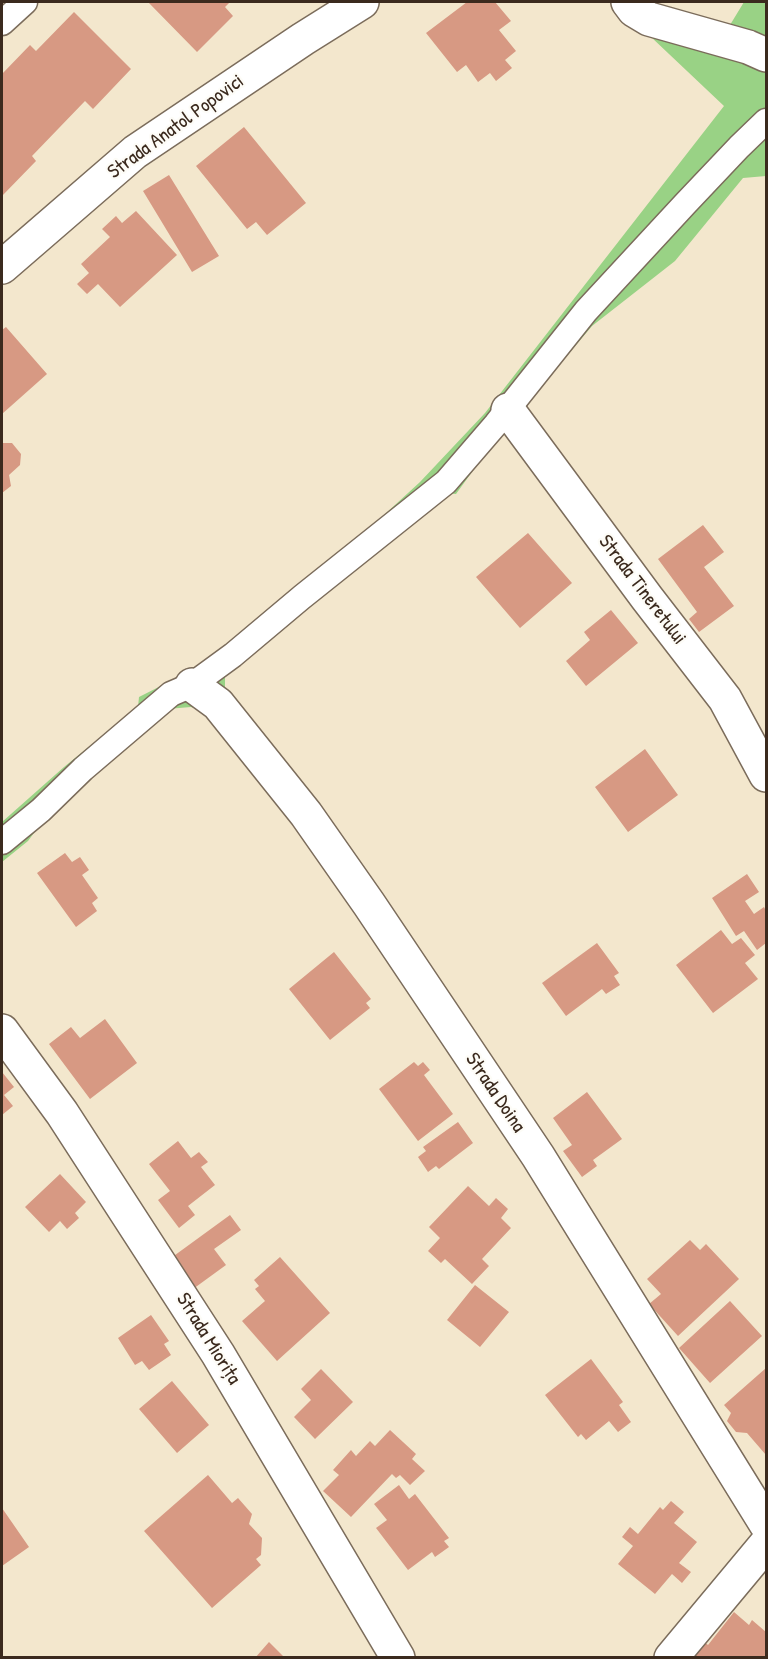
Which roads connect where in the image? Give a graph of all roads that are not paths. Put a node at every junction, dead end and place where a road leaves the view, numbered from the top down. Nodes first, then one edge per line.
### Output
1 (25, 2) edge
2 (362, 2) edge
3 (628, 2) edge
4 (2, 23) edge
5 (766, 55) edge
6 (766, 122) edge
7 (2, 267) edge
8 (508, 410) junction
9 (192, 685) junction
10 (766, 775) edge
11 (2, 842) edge
12 (2, 1031) edge
13 (766, 1524) edge
14 (766, 1544) edge
15 (398, 1658) edge
16 (671, 1658) edge

1 - 4 lane
2 - 7 street, Strada Anatol Popovici
3 - 5 street
6 - 8 lane
8 - 9 lane
8 - 10 street, Strada Tineretului
9 - 11 lane
9 - 13 street, Strada Doina
12 - 15 street, Strada Miorița
14 - 16 street

